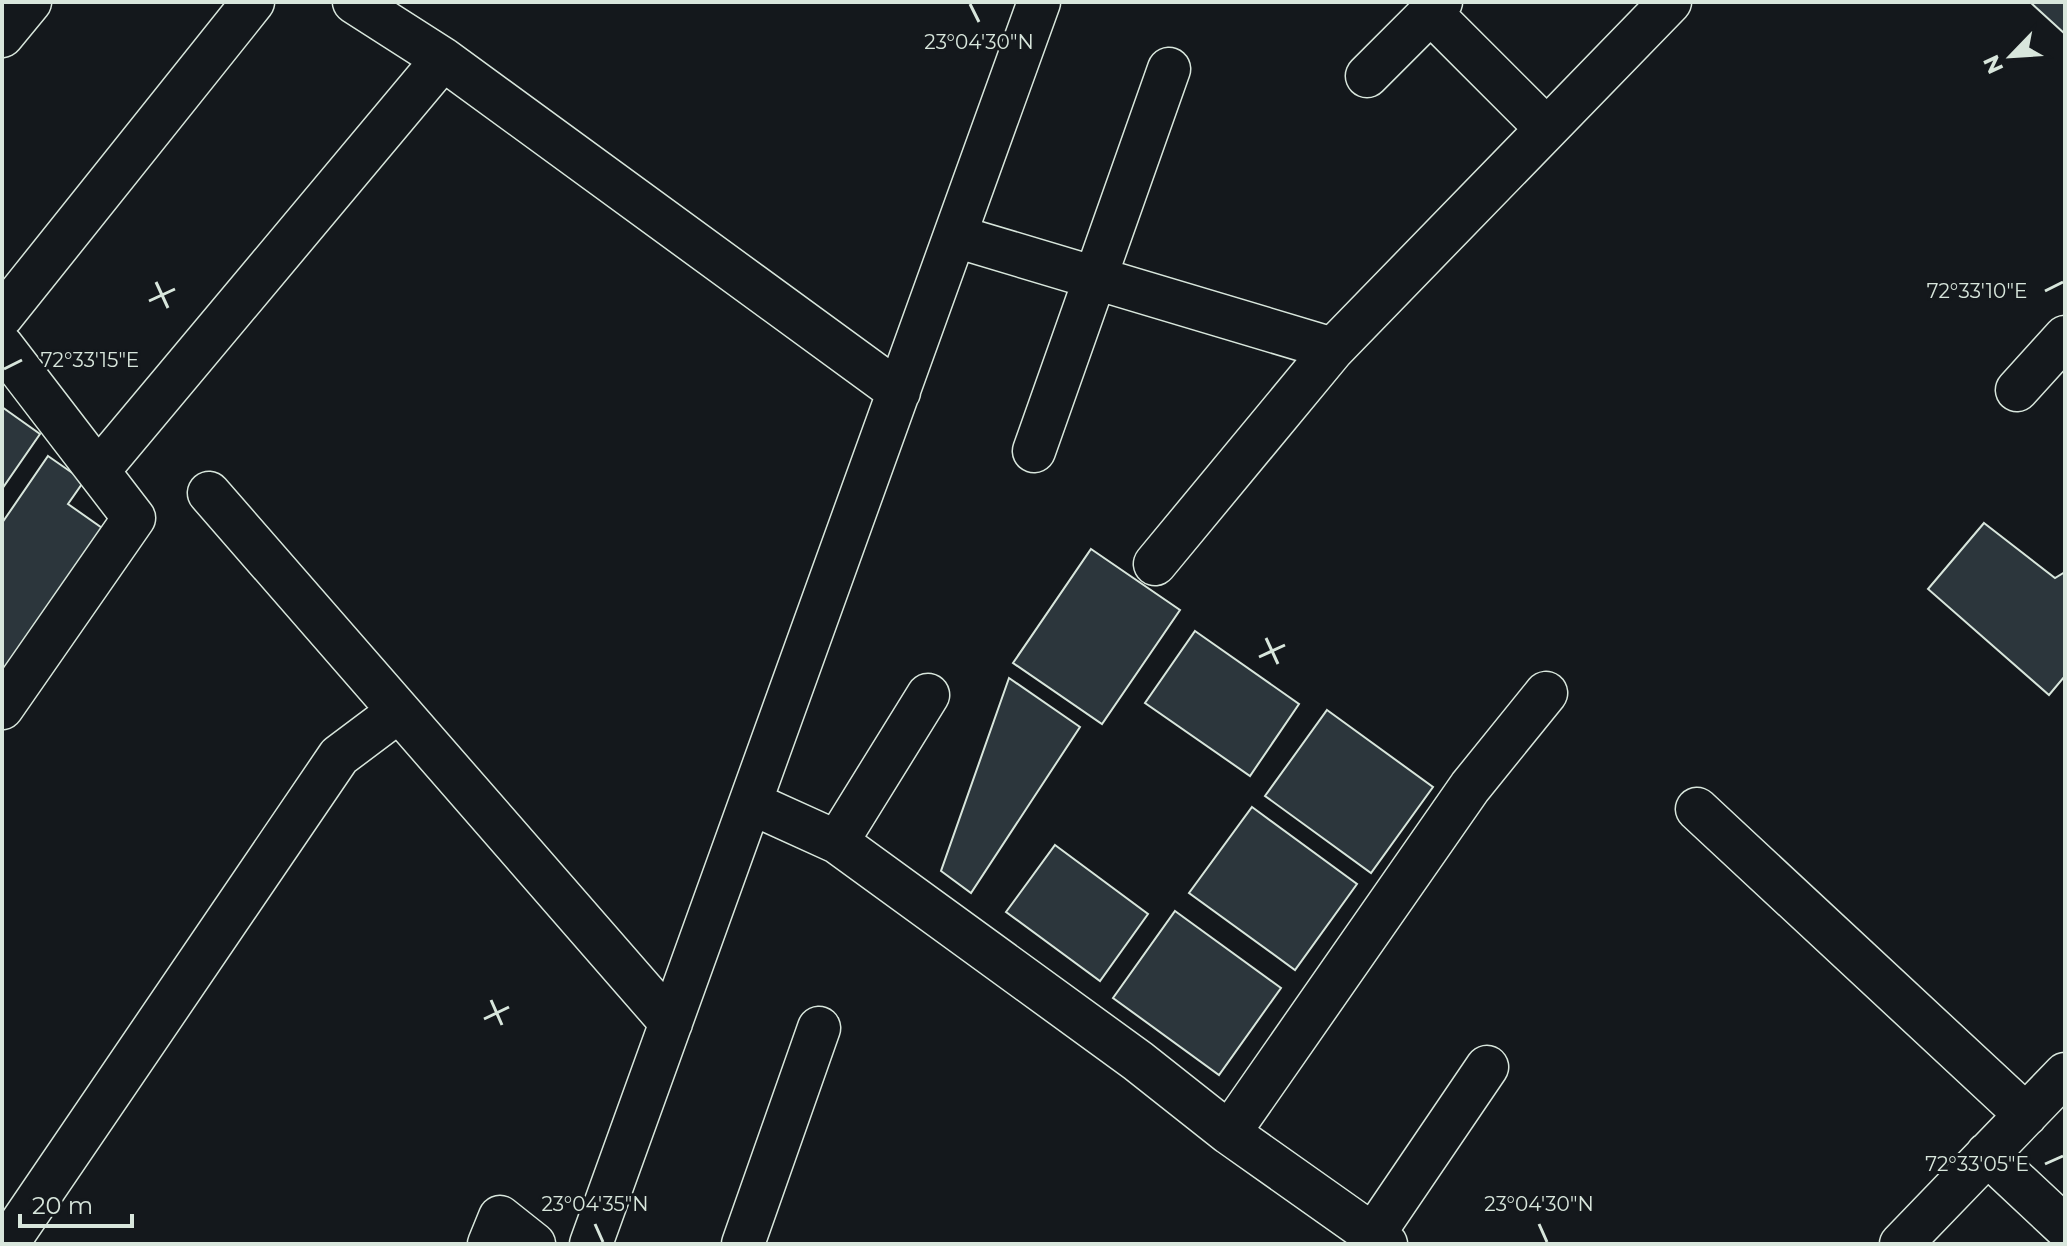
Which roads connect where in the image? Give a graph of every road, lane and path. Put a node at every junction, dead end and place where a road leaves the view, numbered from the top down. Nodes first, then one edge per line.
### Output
1 (30, 2) edge
2 (253, 2) edge
3 (354, 2) edge
4 (1039, 2) edge
5 (1670, 2) edge
6 (1436, 8) edge
7 (2, 36) edge
8 (443, 59) junction
9 (1169, 69) dead end
10 (1367, 76) dead end
11 (1546, 128) junction
12 (955, 236) junction
13 (1096, 276) junction
14 (2, 316) edge
15 (2065, 337) edge
16 (2, 346) edge
17 (1333, 349) junction
18 (2017, 390) dead end
19 (899, 392) junction
20 (1034, 451) dead end
21 (98, 471) junction
22 (209, 493) dead end
23 (1155, 564) dead end
24 (1546, 693) dead end
25 (928, 695) dead end
26 (2, 708) edge
27 (399, 711) junction
28 (751, 803) junction
29 (1697, 809) dead end
30 (837, 842) junction
31 (671, 1023) junction
32 (819, 1028) dead end
33 (1487, 1067) dead end
34 (2065, 1074) edge
35 (2026, 1115) junction
36 (1229, 1133) junction
37 (1987, 1154) junction
38 (2065, 1227) edge
39 (1379, 1240) edge
40 (7, 1244) edge
41 (489, 1244) edge
42 (534, 1244) edge
43 (591, 1244) edge
44 (743, 1244) edge
45 (1901, 1244) edge

1 - 7 street
2 - 14 street
3 - 8 street
4 - 12 street
5 - 11 street
6 - 10 street
6 - 11 street
8 - 19 street
8 - 21 street
9 - 13 street
11 - 17 street
12 - 13 street
12 - 19 street
13 - 17 street
13 - 20 street
15 - 18 street
16 - 21 street
17 - 23 street
19 - 28 street
21 - 26 street
22 - 27 street
24 - 36 street
25 - 30 street
27 - 31 street
27 - 40 street
28 - 30 street
28 - 31 street
29 - 35 street
30 - 36 street
31 - 43 street
32 - 44 street
33 - 39 street
34 - 35 street
35 - 37 street
36 - 39 street
37 - 38 street
37 - 45 street
41 - 42 street

